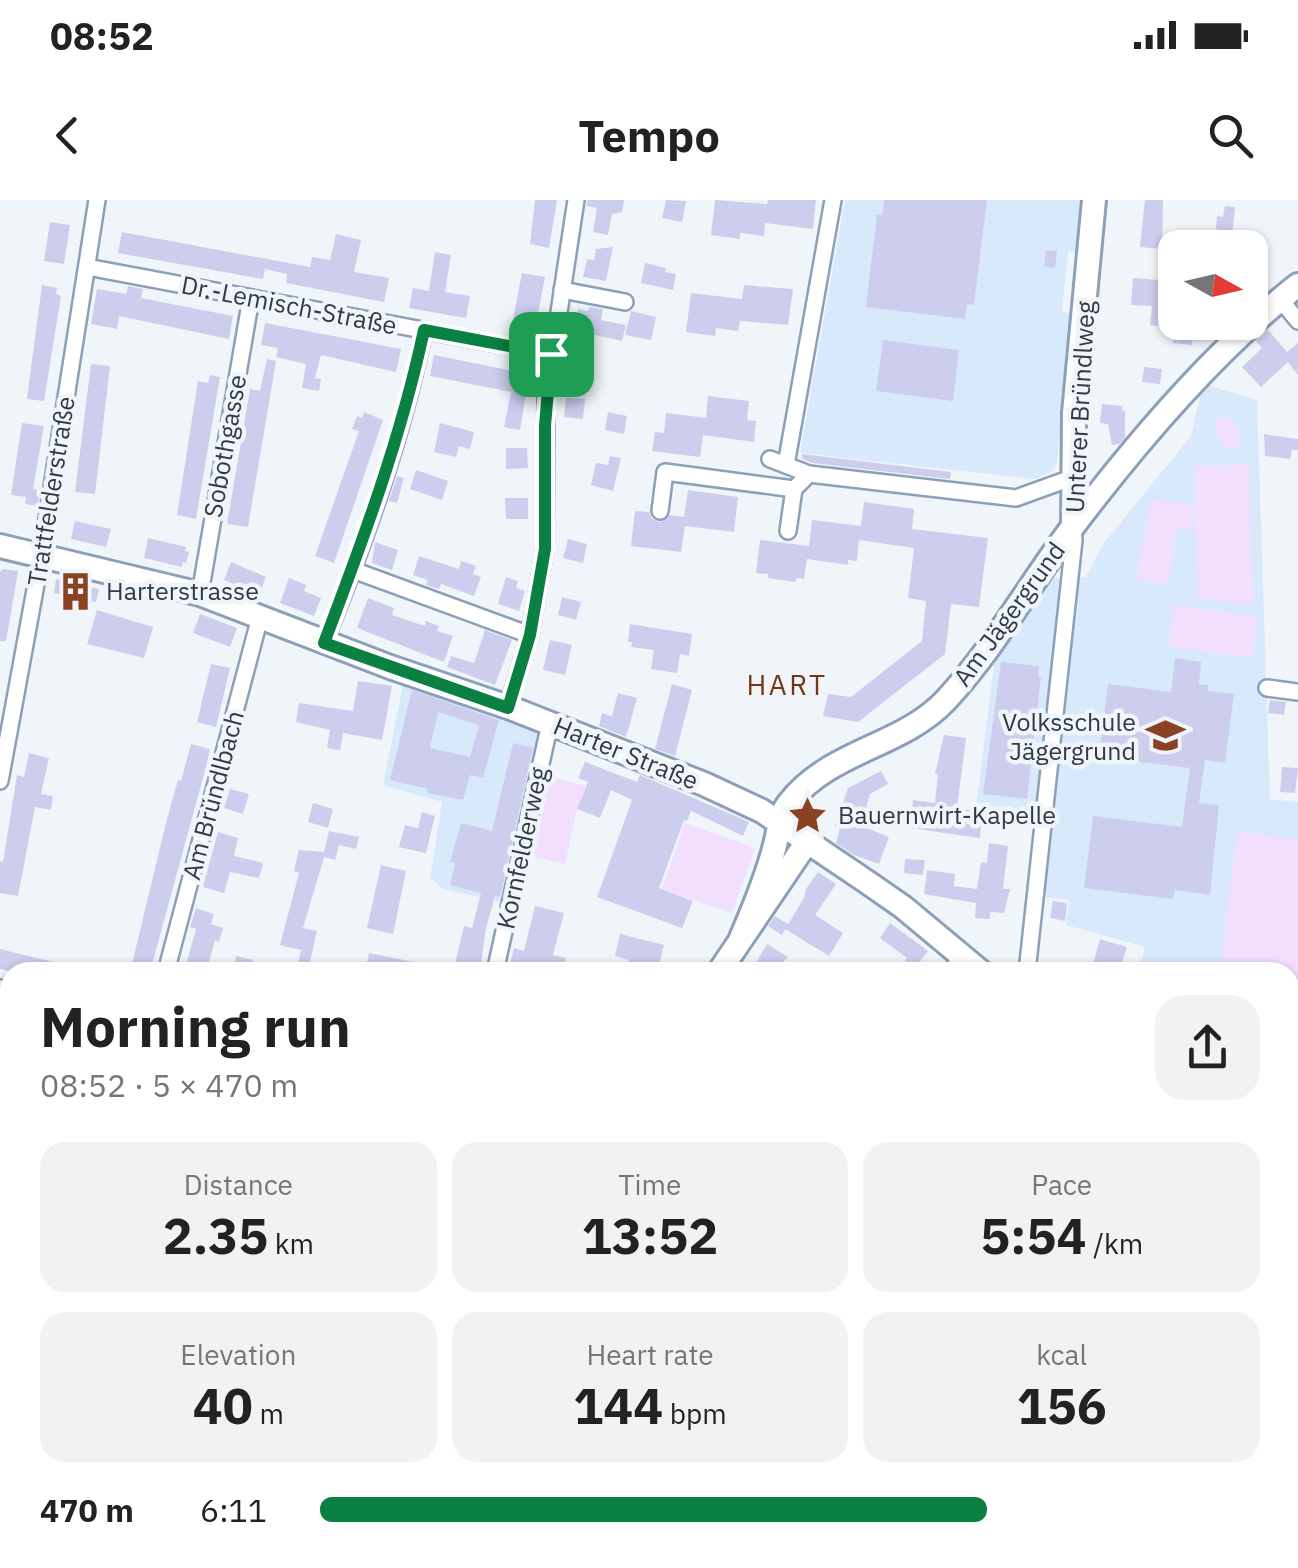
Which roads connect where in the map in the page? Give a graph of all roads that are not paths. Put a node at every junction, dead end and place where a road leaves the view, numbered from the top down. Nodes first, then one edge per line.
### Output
1 (97, 200) edge
2 (576, 200) edge
3 (833, 200) edge
4 (1094, 200) edge
5 (87, 268) junction
6 (562, 290) junction
7 (1289, 292) edge
8 (251, 298) junction
9 (625, 302) dead end
10 (1298, 320) edge
11 (424, 330) junction
12 (551, 354) junction
13 (770, 458) dead end
14 (786, 465) junction
15 (809, 474) junction
16 (1074, 477) junction
17 (794, 489) junction
18 (660, 511) dead end
19 (1073, 526) junction
20 (788, 531) dead end
21 (0, 546) edge
22 (41, 557) junction
23 (353, 570) junction
24 (200, 594) junction
25 (260, 617) junction
26 (530, 635) junction
27 (324, 643) junction
28 (1267, 688) dead end
29 (1298, 692) edge
30 (508, 708) junction
31 (550, 723) junction
32 (0, 780) edge
33 (780, 822) junction
34 (807, 842) junction
35 (741, 938) junction
36 (169, 962) edge
37 (497, 962) edge
38 (725, 962) edge
39 (955, 962) edge
40 (1028, 962) edge

1 - 5 street, Trattfelderstraße
2 - 6 street
3 - 14 street
4 - 16 main road, Unterer Bründlweg
5 - 8 street, Dr.-Lemisch-Straße
5 - 22 street, Trattfelderstraße
6 - 9 street
6 - 12 street
7 - 10 street
7 - 19 main road, Am Jägergrund
8 - 11 street, Dr.-Lemisch-Straße
8 - 24 street, Sobothgasse
11 - 12 street, Dr.-Lemisch-Straße
11 - 23 street
12 - 26 street
13 - 14 street
14 - 15 street
15 - 16 street
15 - 17 street
16 - 19 main road, Unterer Bründlweg
17 - 18 street
17 - 20 street
19 - 33 main road, Am Jägergrund
19 - 40 street, Unterer Bründlweg
21 - 22 main road, Harter Straße
22 - 24 main road, Harter Straße
22 - 32 street, Trattfelderstraße
23 - 26 street
23 - 27 street
24 - 25 main road, Harter Straße
25 - 27 main road, Harter Straße
25 - 36 street, Am Bründlbach
26 - 30 street
27 - 30 main road, Harter Straße
28 - 29 street
30 - 31 main road, Harter Straße
31 - 33 main road, Harter Straße
31 - 37 street, Kornfelderweg
33 - 34 main road, Harter Straße
33 - 35 main road, Am Jägergrund
34 - 35 main road, Am Jägergrund
34 - 39 main road, Harter Straße
35 - 38 main road, Am Jägergrund

